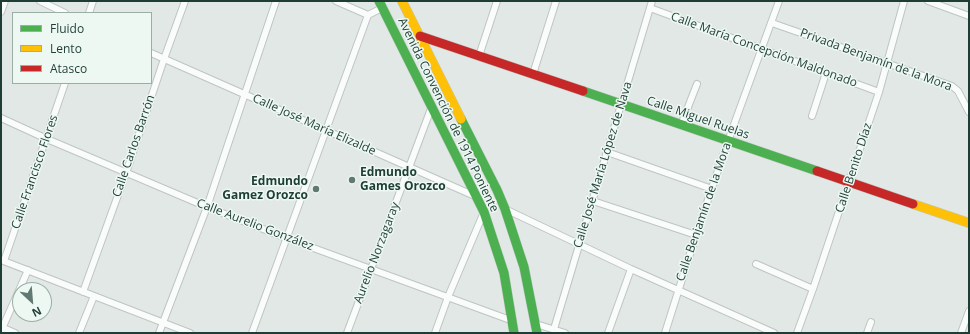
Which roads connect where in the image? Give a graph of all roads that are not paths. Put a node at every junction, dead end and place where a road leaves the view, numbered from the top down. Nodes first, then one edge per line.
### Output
1 (5, 1) edge
2 (40, 1) edge
3 (93, 1) edge
4 (185, 1) edge
5 (276, 1) edge
6 (336, 1) edge
7 (402, 1) edge
8 (497, 1) edge
9 (556, 1) edge
10 (652, 1) edge
11 (779, 1) edge
12 (904, 1) edge
13 (928, 1) edge
14 (380, 4) edge
15 (650, 8) junction
16 (1, 12) edge
17 (63, 12) edge
18 (89, 12) edge
19 (368, 15) junction
20 (969, 16) edge
21 (772, 22) junction
22 (420, 36) junction
23 (762, 50) junction
24 (152, 53) edge
25 (479, 56) junction
26 (164, 59) junction
27 (888, 63) junction
28 (826, 73) junction
29 (533, 74) junction
30 (65, 84) edge
31 (697, 84) dead end
32 (878, 92) junction
33 (244, 94) junction
34 (621, 104) junction
35 (432, 106) junction
36 (969, 112) edge
37 (812, 116) dead end
38 (1, 118) edge
39 (681, 125) junction
40 (326, 130) junction
41 (47, 139) junction
42 (728, 141) junction
43 (607, 152) junction
44 (409, 168) junction
45 (126, 173) junction
46 (849, 182) junction
47 (712, 189) junction
48 (477, 198) junction
49 (593, 201) junction
50 (207, 207) junction
51 (505, 209) junction
52 (484, 212) junction
53 (969, 223) edge
54 (696, 235) junction
55 (286, 238) junction
56 (579, 246) junction
57 (2, 260) edge
58 (756, 264) dead end
59 (370, 269) junction
60 (630, 269) junction
61 (28, 270) junction
62 (813, 289) junction
63 (678, 290) junction
64 (83, 292) junction
65 (94, 296) junction
66 (448, 297) junction
67 (969, 311) edge
68 (513, 321) junction
69 (164, 322) junction
70 (870, 322) dead end
71 (2, 329) edge
72 (536, 329) edge
73 (554, 329) junction
74 (15, 333) edge
75 (79, 333) edge
76 (159, 333) edge
77 (190, 333) edge
78 (252, 333) edge
79 (346, 333) edge
80 (435, 333) edge
81 (514, 333) edge
82 (565, 333) edge
83 (608, 333) edge
84 (665, 333) edge
85 (774, 333) edge
86 (798, 333) edge
87 (867, 333) edge
88 (961, 333) edge

1 - 16 street
2 - 17 street
3 - 18 street
4 - 26 street, Calle Carlos Barrón
5 - 33 street
6 - 19 street
7 - 22 main road, Avenida Convención de 1914 Poniente
8 - 25 street
9 - 29 street
10 - 15 street, Calle José María López de Nava
11 - 21 street, Calle Benjamín de la Mora
12 - 27 street, Calle Benito Díaz
13 - 20 street
14 - 19 street
14 - 35 main road, Avenida Convención de 1914 Poniente
15 - 23 street, Calle María Concepción Maldonado
15 - 34 street, Calle José María López de Nava
19 - 40 street
21 - 23 street, Calle Benjamín de la Mora
21 - 27 street, Privada Benjamín de la Mora
22 - 25 main road, Calle Miguel Ruelas
22 - 51 main road, Avenida Convención de 1914 Poniente
23 - 28 street, Calle María Concepción Maldonado
23 - 42 street, Calle Benjamín de la Mora
24 - 26 street, Calle José María Elizalde
25 - 29 main road, Calle Miguel Ruelas
26 - 33 street, Calle José María Elizalde
26 - 45 street, Calle Carlos Barrón
27 - 32 street, Calle Benito Díaz
27 - 36 street, Privada Benjamín de la Mora
28 - 32 street, Calle María Concepción Maldonado
28 - 37 street
29 - 34 main road, Calle Miguel Ruelas
30 - 41 street, Calle Francisco Flores
31 - 39 street
32 - 46 street, Calle Benito Díaz
33 - 40 street, Calle José María Elizalde
33 - 50 street
34 - 39 main road, Calle Miguel Ruelas
34 - 43 street, Calle José María López de Nava
35 - 44 street, Aurelio Norzagaray
35 - 48 main road, Avenida Convención de 1914 Poniente
38 - 41 street, Calle Aurelio González
39 - 42 main road, Calle Miguel Ruelas
40 - 44 street, Calle José María Elizalde
40 - 55 street
41 - 45 street, Calle Aurelio González
41 - 57 street, Calle Francisco Flores
42 - 46 main road, Calle Miguel Ruelas
42 - 47 street, Calle Benjamín de la Mora
43 - 47 street
43 - 49 street, Calle José María López de Nava
44 - 48 street, Calle José María Elizalde
44 - 59 street, Aurelio Norzagaray
45 - 50 street, Calle Aurelio González
45 - 64 street, Calle Carlos Barrón
46 - 53 main road, Calle Miguel Ruelas
46 - 62 street, Calle Benito Díaz
47 - 54 street, Calle Benjamín de la Mora
48 - 52 main road, Avenida Convención de 1914 Poniente
49 - 54 street
49 - 56 street, Calle José María López de Nava
50 - 55 street, Calle Aurelio González
50 - 69 street
51 - 56 street
51 - 72 main road, Avenida Convención de 1914 Poniente
52 - 66 street
52 - 68 main road, Avenida Convención de 1914 Poniente
54 - 63 street, Calle Benjamín de la Mora
55 - 59 street, Calle Aurelio González
55 - 78 street
56 - 60 street
56 - 73 street, Calle José María López de Nava
57 - 61 street
58 - 62 street
59 - 66 street, Calle Aurelio González
59 - 79 street, Aurelio Norzagaray
60 - 63 street
60 - 83 street
61 - 64 street
61 - 71 street
62 - 86 street, Calle Benito Díaz
63 - 84 street, Calle Benjamín de la Mora
63 - 85 street
64 - 65 street
65 - 69 street
65 - 75 street
66 - 68 street, Calle Aurelio González
66 - 80 street
67 - 88 street
68 - 81 main road, Avenida Convención de 1914 Poniente
69 - 76 street
69 - 77 street
70 - 87 street
71 - 74 street
72 - 73 street
73 - 82 street

